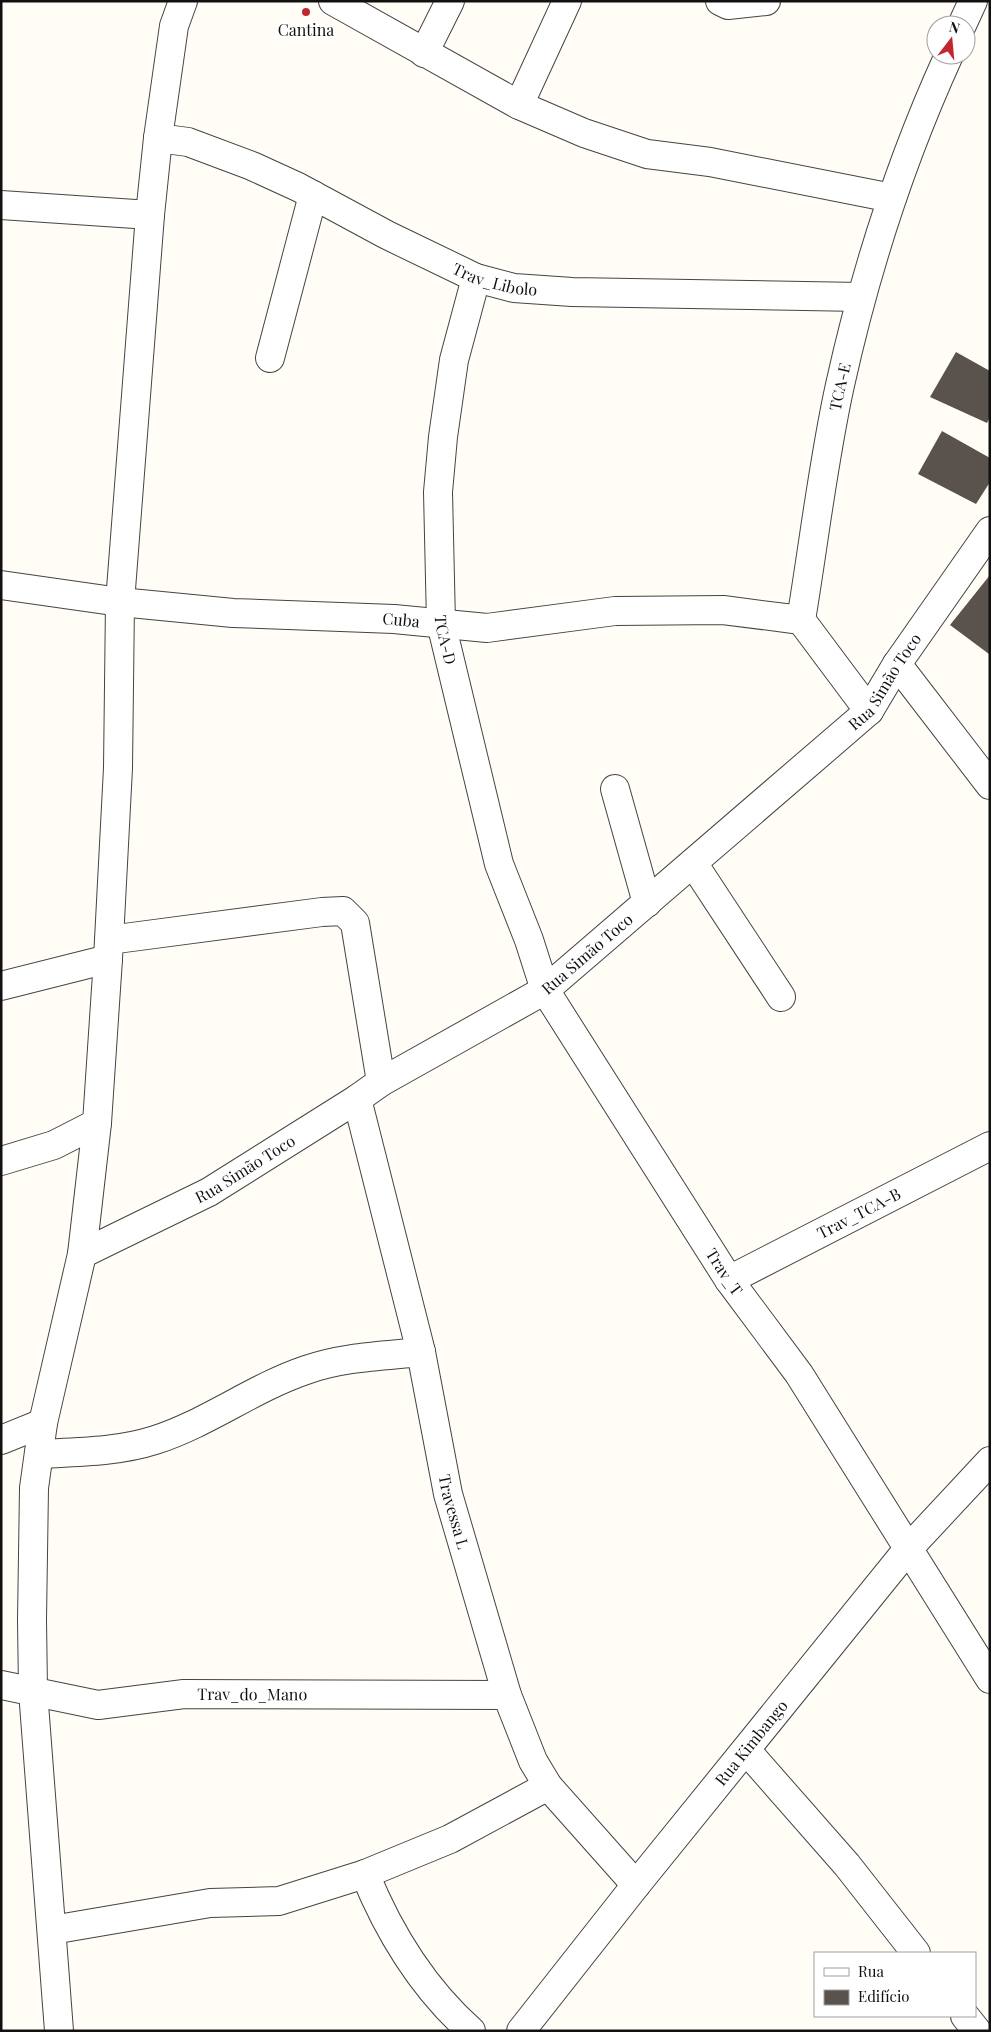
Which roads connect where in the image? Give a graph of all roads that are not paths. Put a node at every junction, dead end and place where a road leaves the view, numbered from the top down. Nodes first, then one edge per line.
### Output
1 (183, 1) edge
2 (333, 1) edge
3 (450, 1) edge
4 (567, 1) edge
5 (720, 1) edge
6 (766, 1) edge
7 (973, 1) edge
8 (967, 15) edge
9 (424, 53) junction
10 (945, 65) edge
11 (519, 105) junction
12 (158, 138) junction
13 (313, 195) junction
14 (892, 198) junction
15 (1, 205) edge
16 (150, 215) junction
17 (476, 278) junction
18 (861, 297) junction
19 (270, 358) dead end
20 (990, 531) edge
21 (1, 585) edge
22 (120, 602) junction
23 (801, 620) junction
24 (441, 624) junction
25 (898, 664) junction
26 (869, 711) junction
27 (990, 785) edge
28 (615, 790) dead end
29 (693, 863) junction
30 (647, 903) junction
31 (108, 950) junction
32 (1, 986) edge
33 (545, 990) junction
34 (781, 997) dead end
35 (381, 1082) junction
36 (357, 1099) junction
37 (97, 1123) junction
38 (990, 1146) edge
39 (1, 1161) edge
40 (82, 1254) junction
41 (729, 1280) junction
42 (422, 1352) junction
43 (43, 1424) junction
44 (1, 1440) edge
45 (39, 1454) junction
46 (990, 1461) edge
47 (908, 1549) junction
48 (990, 1679) edge
49 (1, 1685) edge
50 (33, 1691) junction
51 (507, 1695) junction
52 (746, 1750) junction
53 (548, 1786) junction
54 (365, 1874) junction
55 (636, 1885) junction
56 (52, 1930) junction
57 (915, 1952) edge
58 (966, 2017) edge
59 (59, 2031) edge
60 (471, 2031) edge
61 (521, 2031) edge
62 (977, 2031) edge

1 - 12 street
2 - 9 street
3 - 9 street
4 - 11 street
5 - 6 street
7 - 8 street
9 - 11 street
10 - 14 street, TCA-E
11 - 14 street
12 - 13 street, Trav_Libolo
12 - 16 street
13 - 17 street, Trav_Libolo
13 - 19 street
14 - 18 street, TCA-E
15 - 16 street
16 - 22 street
17 - 18 street, Trav_Libolo
17 - 24 street, TCA-D
18 - 23 street, TCA-E
20 - 25 street, Rua Simão Toco
21 - 22 street, Cuba
22 - 24 street, Cuba
22 - 31 street
23 - 24 street, Cuba
23 - 26 street
24 - 33 street, TCA-D
25 - 26 street, Rua Simão Toco
25 - 27 street
26 - 29 street, Rua Simão Toco
28 - 30 street
29 - 30 street, Rua Simão Toco
29 - 34 street
30 - 33 street, Rua Simão Toco
31 - 32 street
31 - 35 street
31 - 37 street
33 - 35 street, Rua Simão Toco
33 - 41 street, Trav_T
35 - 36 street, Rua Simão Toco
36 - 40 street, Rua Simão Toco
36 - 42 street, Travessa L
37 - 39 street
37 - 40 street
38 - 41 street, Trav_TCA-B
40 - 43 street
41 - 47 street, Trav_T
42 - 45 street
42 - 51 street, Travessa L
43 - 44 street
43 - 45 street
45 - 50 street
46 - 47 street, Rua Kimbango
47 - 48 street, Trav_T
47 - 52 street, Rua Kimbango
49 - 50 street, Trav_do_Mano
50 - 51 street, Trav_do_Mano
50 - 56 street
51 - 53 street, Travessa L
52 - 55 street, Rua Kimbango
52 - 57 street
53 - 54 street
53 - 55 street, Travessa L
54 - 56 street
54 - 60 street
55 - 61 street, Rua Kimbango
56 - 59 street
58 - 62 street

